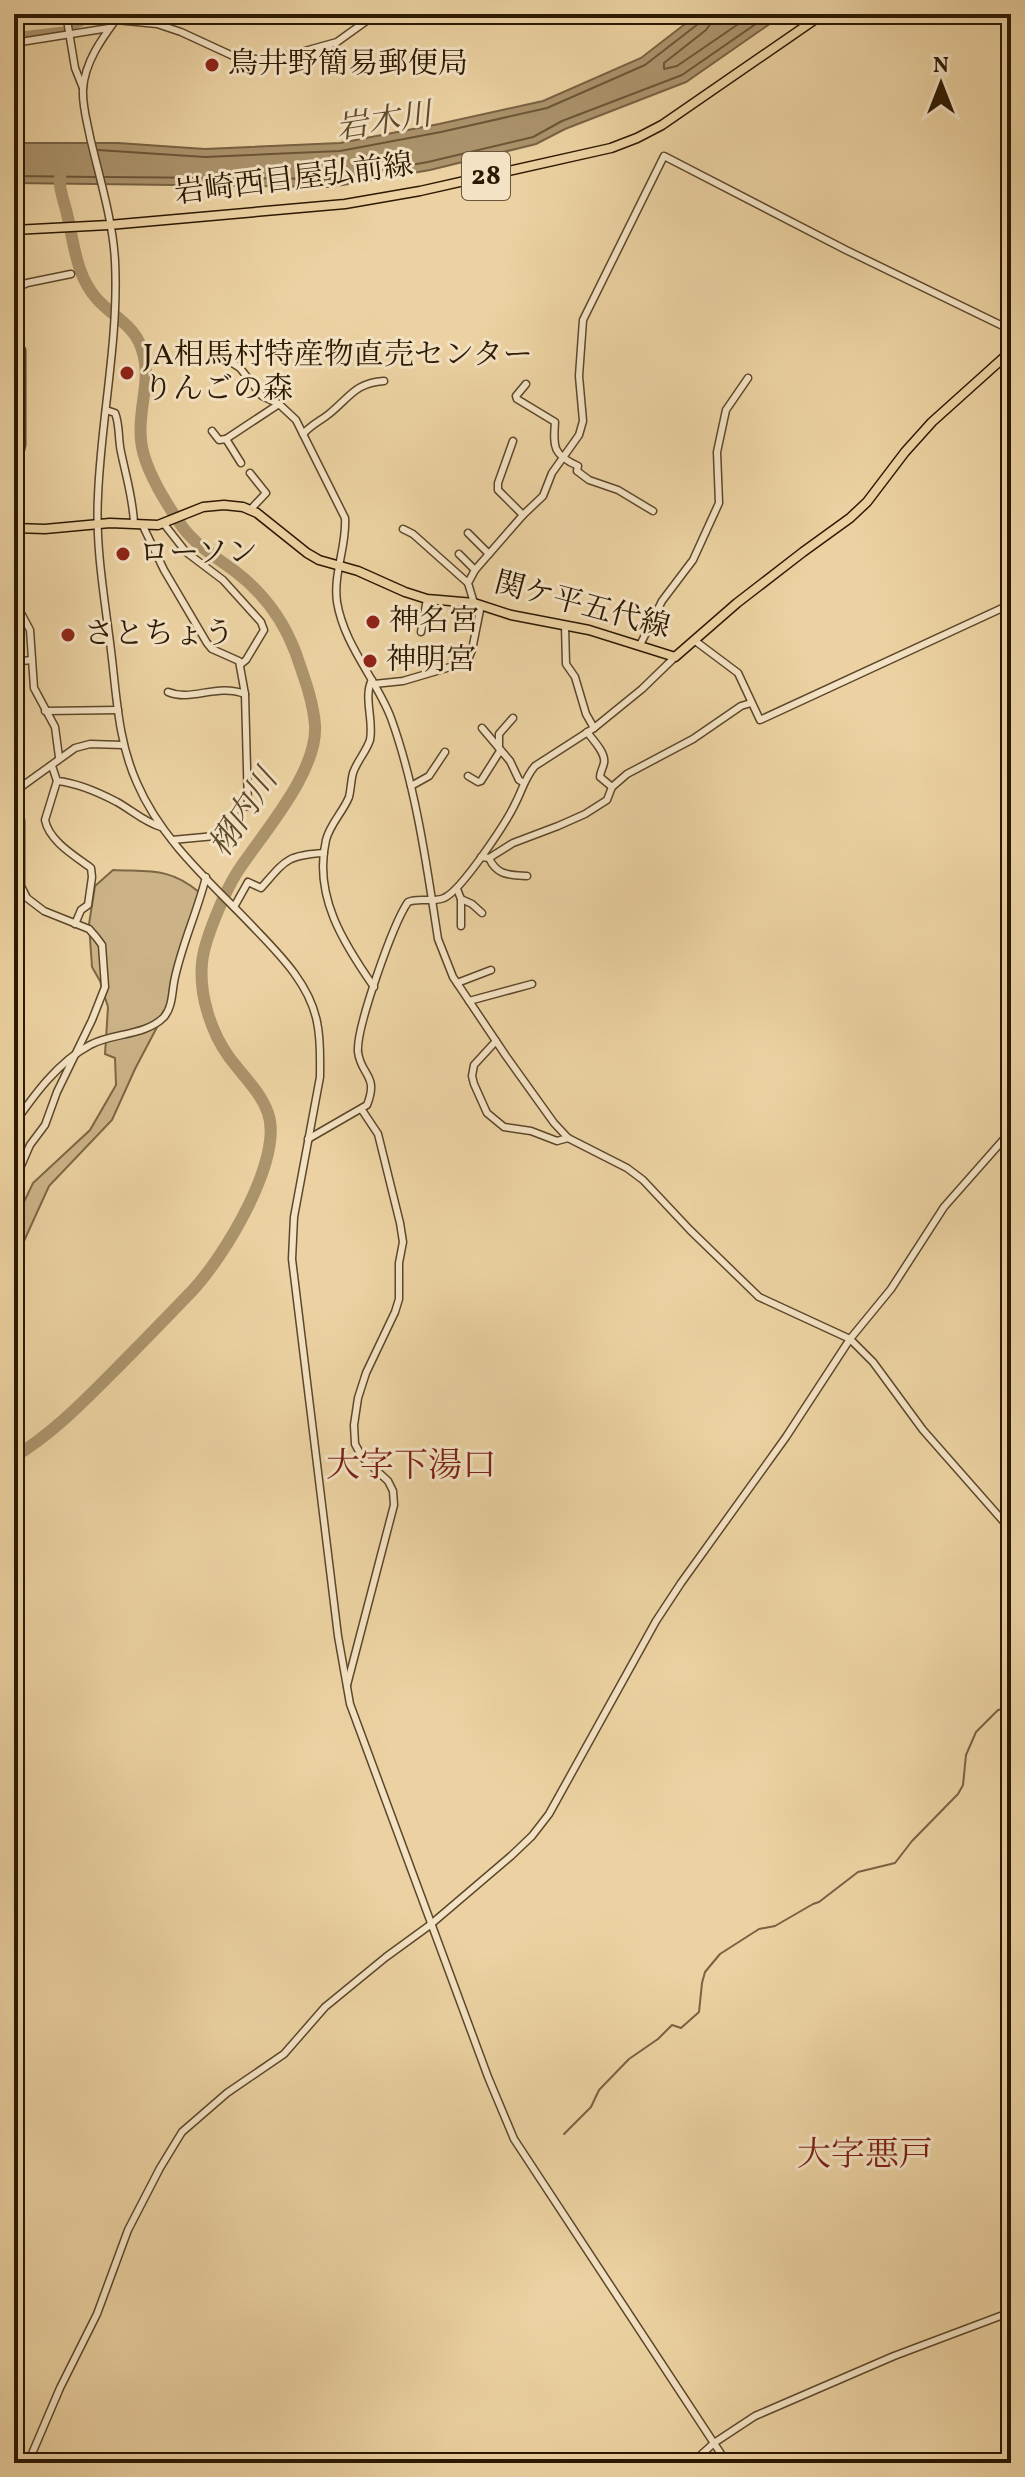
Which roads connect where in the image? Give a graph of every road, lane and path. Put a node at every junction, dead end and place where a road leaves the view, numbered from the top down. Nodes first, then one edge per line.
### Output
1 (66, 14) edge
2 (376, 14) edge
3 (823, 14) edge
4 (118, 17) edge
5 (110, 28) junction
6 (70, 36) junction
7 (14, 43) edge
8 (83, 88) junction
9 (109, 225) junction
10 (14, 230) edge
11 (71, 274) dead end
12 (14, 295) edge
13 (1011, 330) edge
14 (14, 342) edge
15 (1011, 351) edge
16 (223, 357) dead end
17 (748, 378) dead end
18 (384, 381) dead end
19 (526, 384) dead end
20 (279, 404) junction
21 (106, 410) junction
22 (212, 431) dead end
23 (303, 434) junction
24 (226, 439) junction
25 (513, 441) dead end
26 (561, 459) junction
27 (241, 463) dead end
28 (250, 473) dead end
29 (14, 478) edge
30 (251, 509) junction
31 (653, 511) dead end
32 (523, 515) junction
33 (165, 523) junction
34 (97, 524) junction
35 (138, 524) junction
36 (14, 528) edge
37 (403, 529) dead end
38 (468, 533) dead end
39 (459, 554) dead end
40 (489, 554) junction
41 (338, 566) junction
42 (475, 570) junction
43 (468, 583) junction
44 (427, 599) junction
45 (14, 600) edge
46 (478, 604) junction
47 (1011, 604) edge
48 (565, 625) junction
49 (421, 632) dead end
50 (694, 640) junction
51 (640, 645) junction
52 (675, 657) junction
53 (31, 660) junction
54 (14, 662) edge
55 (241, 664) junction
56 (373, 682) junction
57 (168, 692) dead end
58 (245, 694) junction
59 (751, 703) junction
60 (118, 710) junction
61 (45, 711) junction
62 (513, 718) dead end
63 (482, 728) dead end
64 (590, 730) junction
65 (123, 745) junction
66 (500, 749) junction
67 (445, 752) dead end
68 (59, 757) junction
69 (52, 766) junction
70 (468, 776) dead end
71 (57, 781) junction
72 (524, 783) junction
73 (411, 786) junction
74 (612, 787) junction
75 (14, 791) edge
76 (161, 827) junction
77 (172, 840) junction
78 (17, 843) edge
79 (324, 853) junction
80 (485, 858) junction
81 (527, 876) dead end
82 (206, 877) junction
83 (457, 889) junction
84 (461, 899) junction
85 (433, 900) junction
86 (232, 904) junction
87 (482, 913) dead end
88 (75, 924) junction
89 (461, 926) dead end
90 (491, 970) dead end
91 (457, 983) junction
92 (532, 984) dead end
93 (374, 987) junction
94 (469, 1001) junction
95 (496, 1041) junction
96 (76, 1055) junction
97 (362, 1110) junction
98 (14, 1124) edge
99 (1011, 1131) edge
100 (568, 1138) junction
101 (308, 1139) junction
102 (14, 1182) edge
103 (850, 1339) junction
104 (1011, 1530) edge
105 (346, 1690) junction
106 (430, 1925) junction
107 (1011, 2312) edge
108 (714, 2443) junction
109 (28, 2463) edge
110 (692, 2463) edge
111 (727, 2463) edge

1 - 6 street
2 - 4 street
3 - 9 main road, 岩崎西目屋弘前線 / 28
4 - 5 street
5 - 6 street
5 - 8 street
6 - 7 street
6 - 8 street
8 - 9 street
9 - 10 main road, 岩崎西目屋弘前線 / 28
9 - 21 street
11 - 12 street
13 - 26 street
14 - 29 street
15 - 50 main road, 関ケ平五代線
16 - 20 street
17 - 51 street
18 - 23 street
19 - 26 street
20 - 23 street
20 - 24 street
21 - 34 street
21 - 35 street
22 - 24 street
23 - 41 street
24 - 27 street
25 - 32 street
26 - 31 street
26 - 32 street
28 - 30 street
30 - 33 main road
30 - 41 main road, 関ケ平五代線
32 - 40 street
33 - 35 main road
33 - 55 street
34 - 35 main road
34 - 36 main road
34 - 60 street
35 - 55 street
37 - 43 street
38 - 40 street
39 - 42 street
40 - 42 street
41 - 44 main road, 関ケ平五代線
41 - 56 street
42 - 43 street
43 - 46 street
44 - 46 main road, 関ケ平五代線
44 - 49 street
45 - 53 street
46 - 48 main road, 関ケ平五代線
46 - 56 street
47 - 59 street
48 - 51 main road, 関ケ平五代線
48 - 64 street
50 - 52 main road, 関ケ平五代線
50 - 59 street
51 - 52 main road, 関ケ平五代線
52 - 64 street
53 - 54 street
53 - 61 street
55 - 58 street
56 - 73 street
56 - 79 street
57 - 58 street
58 - 77 street
59 - 74 street
60 - 61 street
60 - 65 street
61 - 68 street
62 - 66 street
63 - 66 street
64 - 72 street
64 - 74 street
65 - 68 street
65 - 76 street
66 - 70 street
66 - 72 street
67 - 73 street
68 - 69 street
69 - 71 street
69 - 75 street
71 - 76 street
71 - 88 street
72 - 80 street
73 - 85 street
74 - 80 street
75 - 78 street
76 - 77 street
77 - 82 street
78 - 88 street
79 - 86 street
79 - 93 street
80 - 81 street
80 - 83 street
82 - 86 street
82 - 96 street
83 - 84 street
83 - 85 street
84 - 87 street
84 - 89 street
85 - 91 street
85 - 93 street
86 - 101 street
88 - 96 street
90 - 91 street
91 - 94 street
92 - 94 street
93 - 97 street
94 - 95 street
95 - 100 street
95 - 100 street
96 - 98 street
96 - 102 street
97 - 101 street
97 - 105 street
99 - 103 street
100 - 103 street
101 - 105 street
103 - 104 street
103 - 106 street
105 - 106 street
106 - 108 street
106 - 109 street
107 - 108 street
108 - 110 street
108 - 111 street

